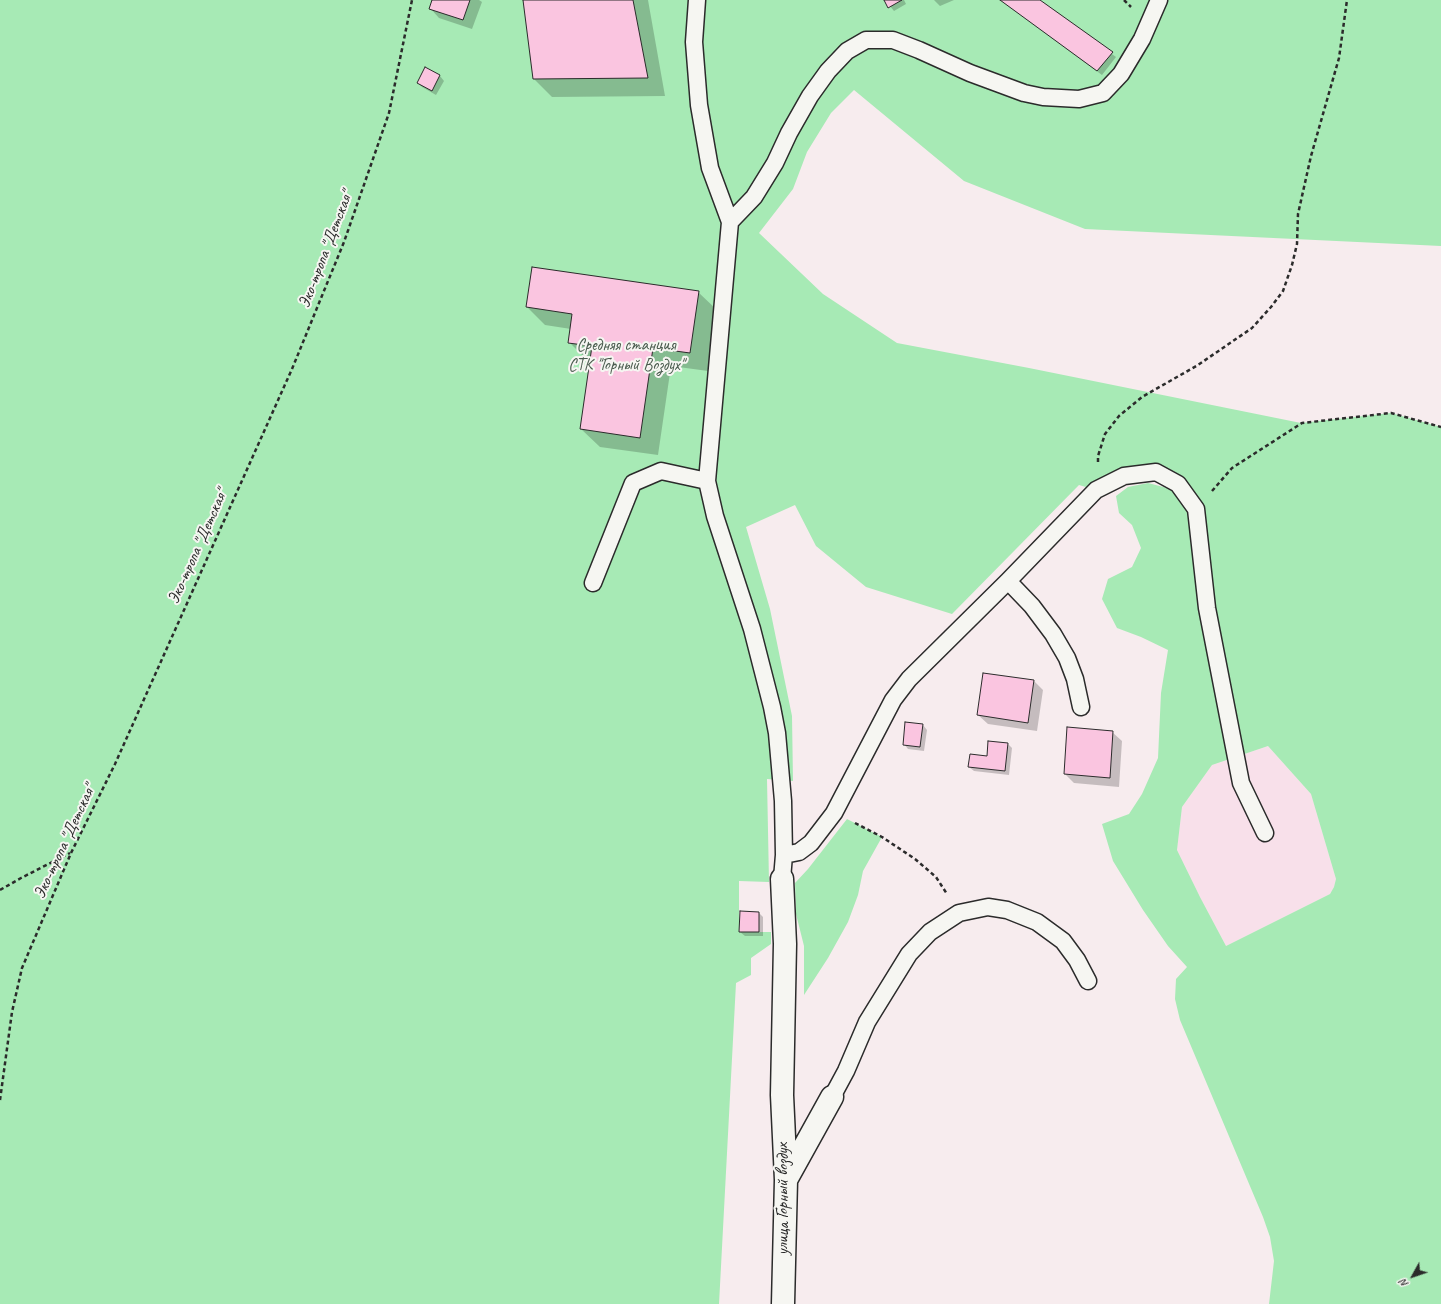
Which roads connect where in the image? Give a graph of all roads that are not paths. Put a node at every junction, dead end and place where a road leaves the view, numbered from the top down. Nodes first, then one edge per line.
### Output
1 (697, 0) edge
2 (1159, 0) edge
3 (730, 222) junction
4 (707, 481) junction
5 (1008, 581) junction
6 (593, 583) dead end
7 (1081, 707) dead end
8 (1265, 833) dead end
9 (784, 855) junction
10 (782, 880) joint
11 (1088, 981) dead end
12 (832, 1097) joint
13 (786, 1180) junction
14 (783, 1304) edge

1 - 3 lane
2 - 3 lane
3 - 4 lane
4 - 6 lane
4 - 9 lane
5 - 7 lane
5 - 8 lane
5 - 9 lane
9 - 10 lane
10 - 13 street, улица Горный воздух
11 - 12 lane
12 - 13 street
13 - 14 street, улица Горный воздух

